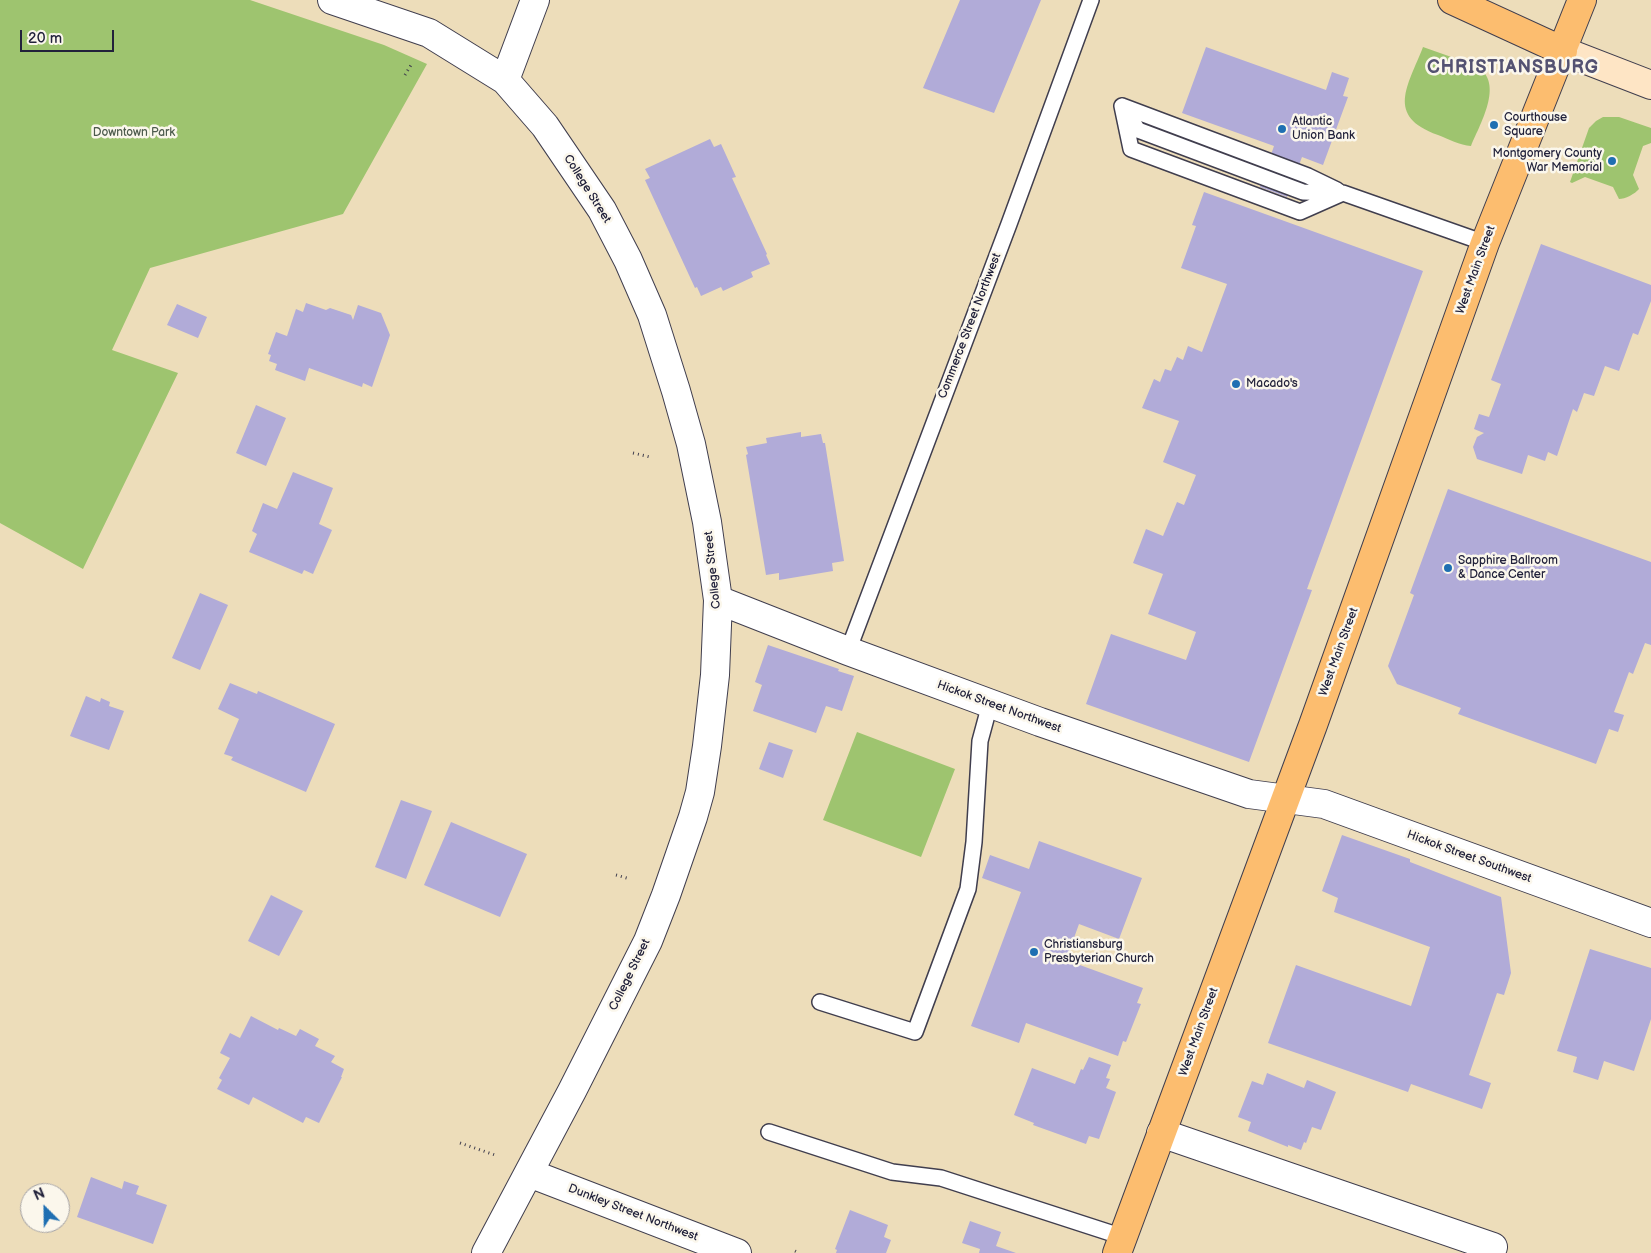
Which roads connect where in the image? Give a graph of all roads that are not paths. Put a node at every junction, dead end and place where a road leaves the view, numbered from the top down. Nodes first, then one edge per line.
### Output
1 (332, 0) edge
2 (534, 0) edge
3 (1092, 0) edge
4 (1452, 0) edge
5 (1582, 0) edge
6 (1563, 51) junction
7 (504, 80) junction
8 (1651, 85) edge
9 (1342, 193) junction
10 (1485, 243) junction
11 (718, 600) junction
12 (848, 651) junction
13 (990, 704) junction
14 (1284, 798) junction
15 (1651, 923) edge
16 (820, 1002) dead end
17 (769, 1132) dead end
18 (1161, 1133) junction
19 (529, 1173) junction
20 (1120, 1245) edge
21 (1492, 1247) dead end
22 (486, 1253) edge
23 (737, 1253) edge

1 - 7 street, College Street
2 - 7 street
3 - 12 lane, Commerce Street Northwest
4 - 6 main road
5 - 6 main road, West Main Street
6 - 8 main road
6 - 10 main road, West Main Street
7 - 11 street, College Street
9 - 9 lane
9 - 10 lane
10 - 14 main road, West Main Street
11 - 12 street, Hickok Street Northwest
11 - 19 street, College Street
12 - 13 street, Hickok Street Northwest
13 - 14 street, Hickok Street Northwest
13 - 16 lane
14 - 15 street, Hickok Street Southwest
14 - 18 main road, West Main Street
17 - 20 lane
18 - 20 main road, West Main Street
18 - 21 street
19 - 22 street, College Street
19 - 23 street, Dunkley Street Northwest

